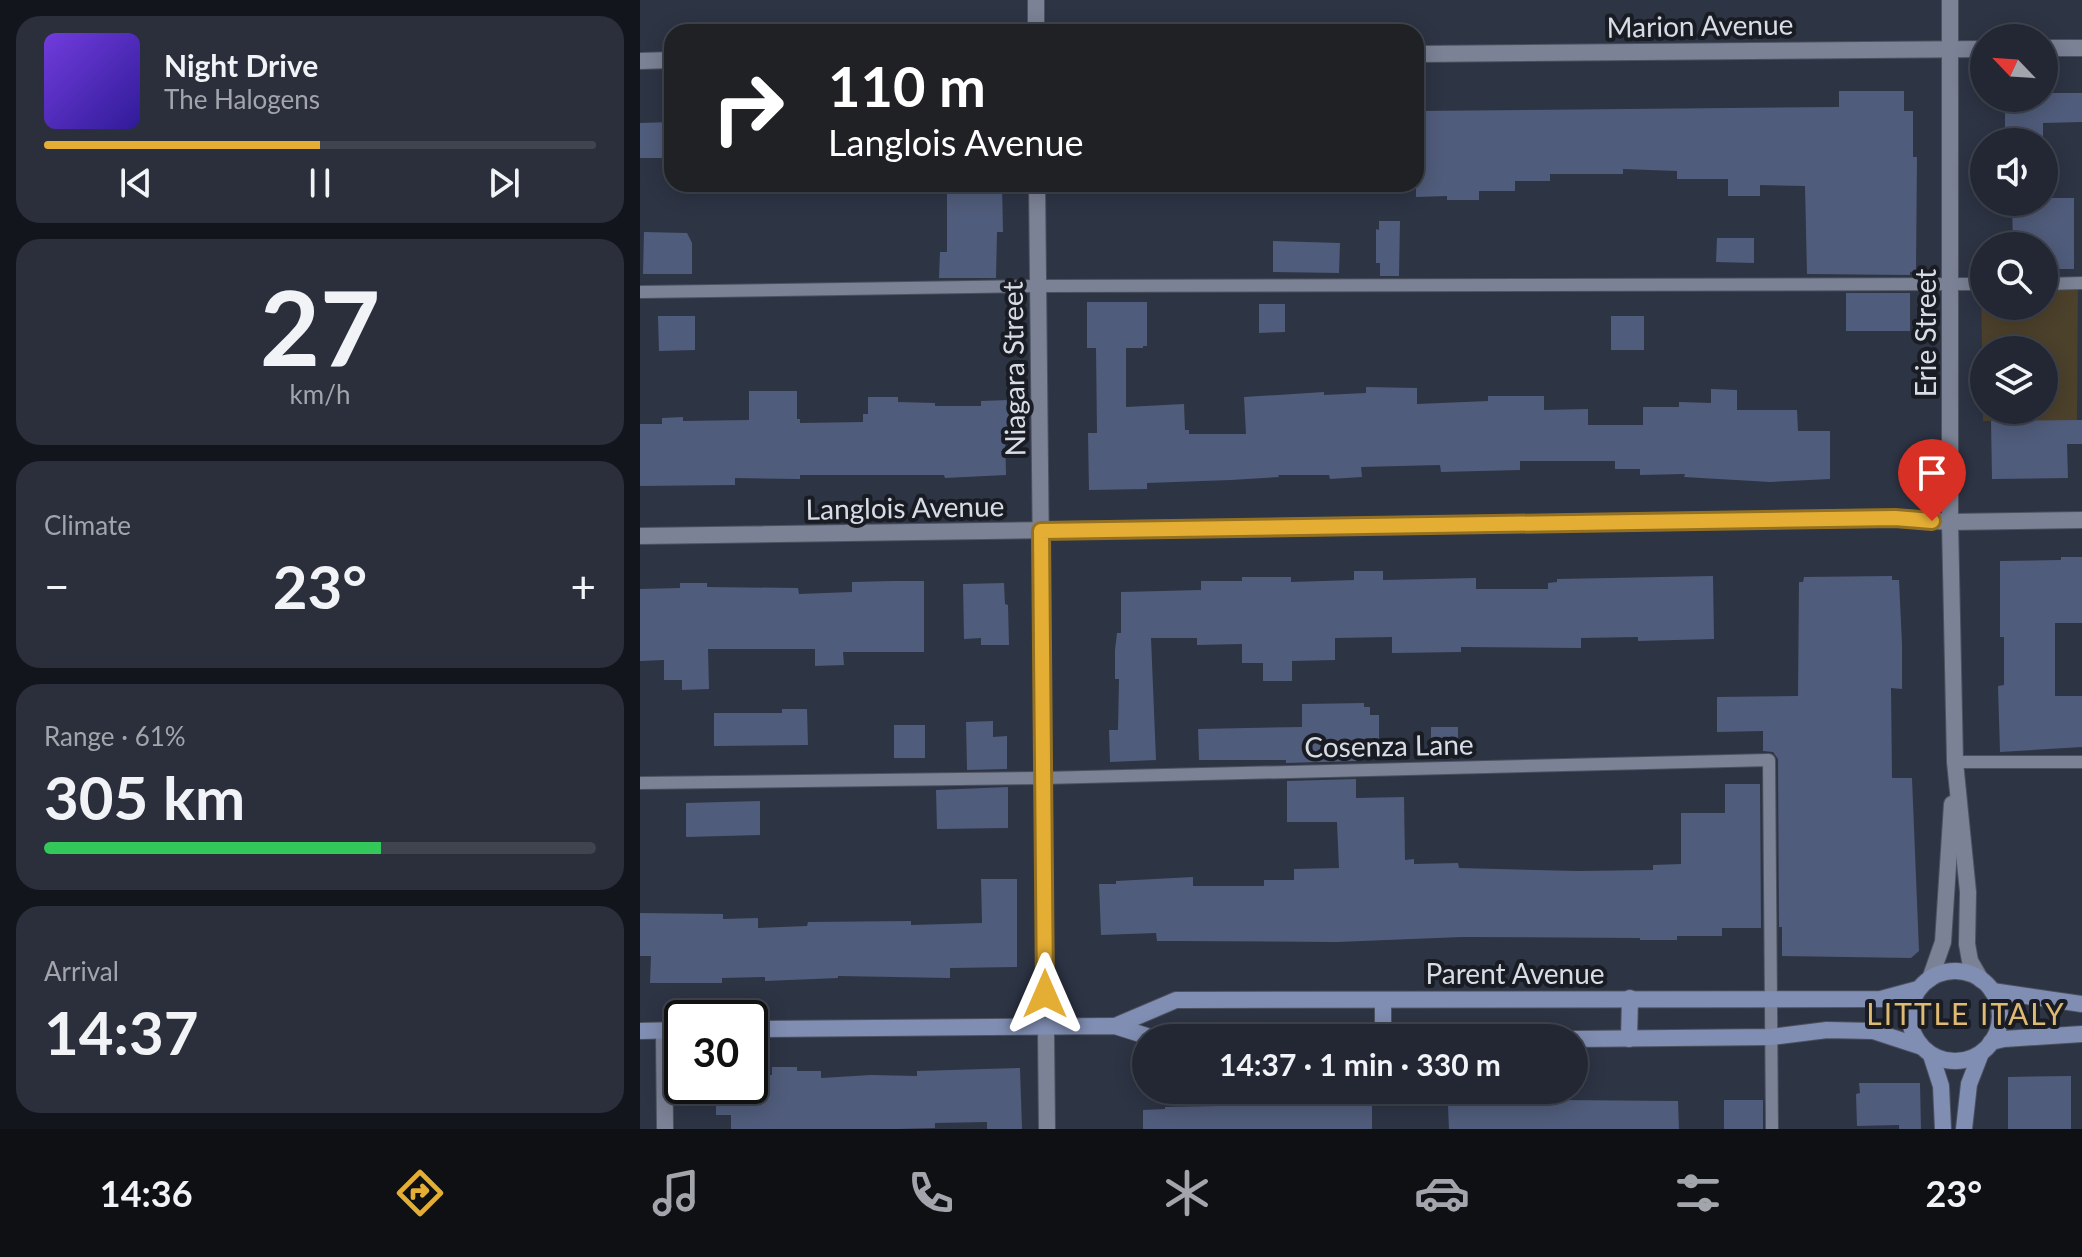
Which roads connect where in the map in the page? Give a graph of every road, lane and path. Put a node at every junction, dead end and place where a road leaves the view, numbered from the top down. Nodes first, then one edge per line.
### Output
1 (1036, 0) edge
2 (1950, 0) edge
3 (1036, 24) edge
4 (2058, 48) edge
5 (2082, 48) edge
6 (1950, 49) junction
7 (1970, 49) edge
8 (1424, 54) edge
9 (664, 60) edge
10 (640, 61) edge
11 (1037, 192) edge
12 (2082, 283) edge
13 (1970, 284) edge
14 (2058, 284) edge
15 (1952, 285) junction
16 (1038, 286) junction
17 (640, 292) edge
18 (2082, 520) edge
19 (1950, 522) junction
20 (1041, 531) junction
21 (640, 536) edge
22 (1955, 762) junction
23 (2082, 762) edge
24 (1044, 778) junction
25 (640, 783) edge
26 (1924, 984) junction
27 (1987, 986) junction
28 (1630, 998) junction
29 (1771, 998) junction
30 (1383, 1000) junction
31 (2082, 1004) edge
32 (1383, 1024) edge
33 (1046, 1026) junction
34 (1115, 1026) junction
35 (768, 1029) edge
36 (640, 1031) edge
37 (664, 1031) edge
38 (1132, 1031) edge
39 (2082, 1034) edge
40 (1771, 1037) junction
41 (1588, 1039) edge
42 (1629, 1039) junction
43 (1986, 1047) junction
44 (1927, 1051) junction
45 (665, 1104) edge
46 (665, 1129) edge
47 (1047, 1129) edge
48 (1772, 1129) edge
49 (1943, 1129) edge
50 (1964, 1129) edge

1 - 3 street
2 - 6 street, Erie Street
4 - 5 street
6 - 7 street, Marion Avenue
6 - 8 street, Marion Avenue
6 - 15 street, Erie Street
9 - 10 street
11 - 16 street, Niagara Street
12 - 14 lane
13 - 15 lane
15 - 16 lane
15 - 19 street, Erie Street
16 - 17 lane
16 - 20 street, Niagara Street
18 - 19 street, Langlois Avenue
19 - 20 street, Langlois Avenue
19 - 22 street, Erie Street
20 - 21 street, Langlois Avenue
20 - 24 street, Niagara Street
22 - 23 lane
22 - 26 street, Erie Street
22 - 27 street, Erie Street
24 - 25 lane, Cosenza Lane
24 - 29 lane, Cosenza Lane
24 - 33 street, Niagara Street
26 - 27 street
26 - 29 street, Parent Avenue
26 - 44 street
27 - 31 street
27 - 43 street
28 - 29 street, Parent Avenue
28 - 30 street, Parent Avenue
28 - 42 street
29 - 40 lane, Cosenza Lane
30 - 32 street
30 - 34 street, Parent Avenue
33 - 34 street, Parent Avenue
33 - 35 street, Parent Avenue
33 - 47 street, Niagara Street
34 - 38 street, Parent Avenue
36 - 37 street
39 - 43 street
40 - 42 street
40 - 44 street
40 - 48 lane, Cosenza Lane
41 - 42 street
43 - 44 street
43 - 50 street
44 - 49 street
45 - 46 street

